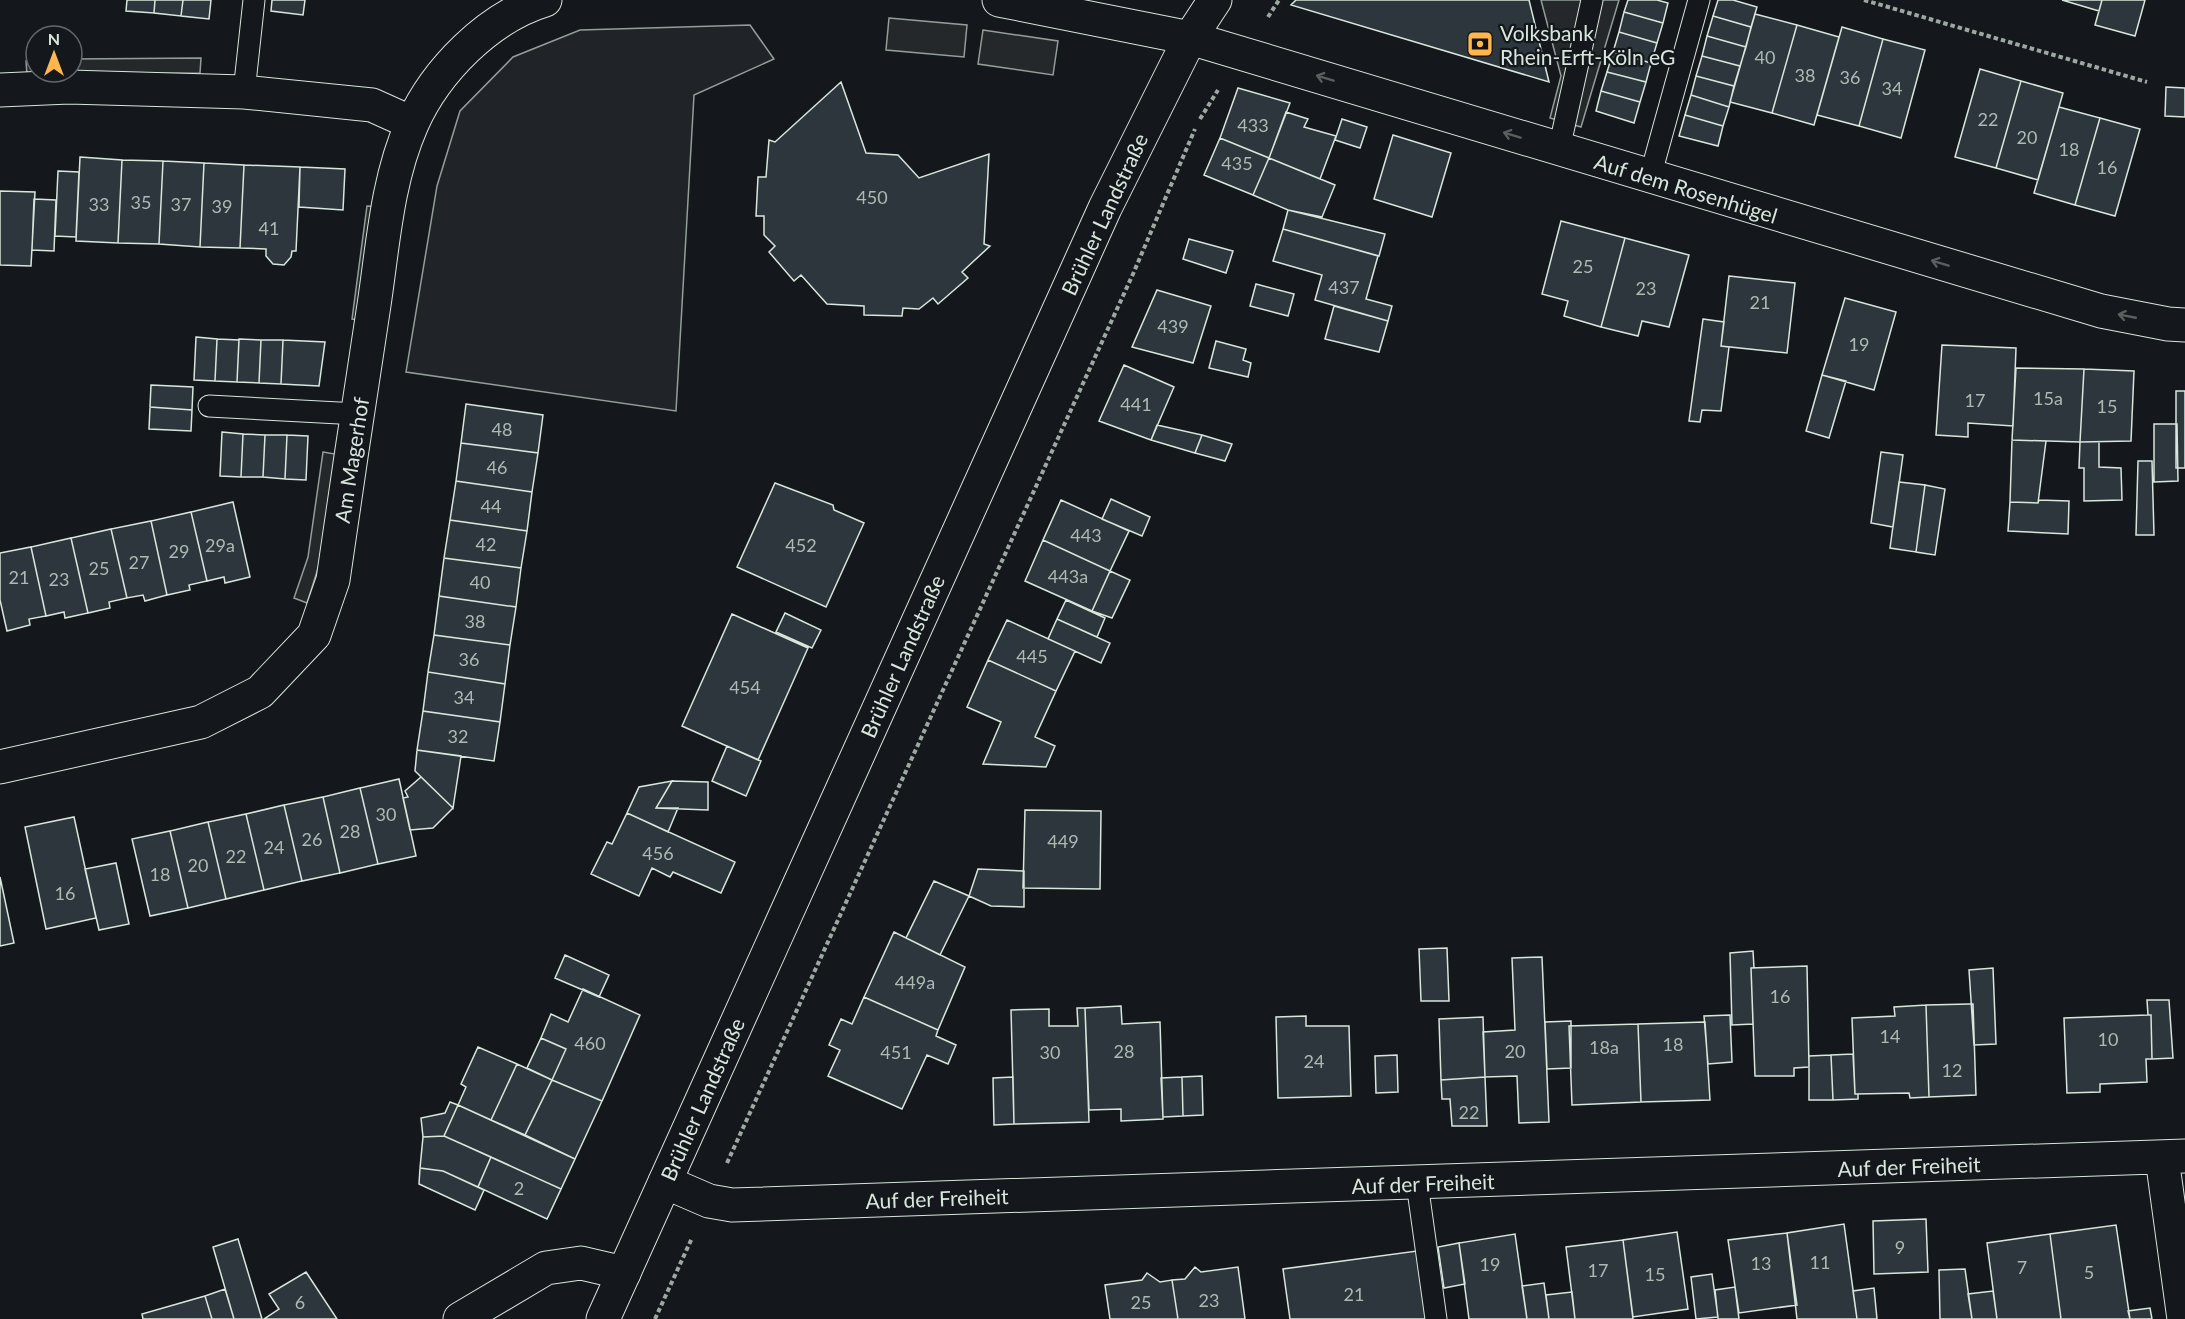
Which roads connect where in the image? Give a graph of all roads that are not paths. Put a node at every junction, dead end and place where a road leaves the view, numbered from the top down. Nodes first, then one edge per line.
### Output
1 (254, 0) edge
2 (545, 0) edge
3 (999, 0) edge
4 (1215, 0) edge
5 (1592, 0) edge
6 (1699, 0) edge
7 (1190, 38) junction
8 (0, 90) edge
9 (244, 92) junction
10 (412, 123) junction
11 (1559, 149) junction
12 (1650, 177) junction
13 (2185, 325) edge
14 (209, 406) dead end
15 (358, 414) junction
16 (0, 767) edge
17 (2174, 1157) edge
18 (665, 1182) junction
19 (1417, 1183) junction
20 (624, 1273) junction
21 (460, 1319) edge
22 (603, 1319) edge
23 (1436, 1319) edge
24 (2184, 1319) edge

1 - 9 lane
2 - 10 street, Am Magerhof
3 - 7 street
4 - 7 street, Brühler Landstraße
5 - 11 lane
6 - 12 lane
11 -> 7 street, Auf dem Rosenhügel
7 - 18 street, Brühler Landstraße
8 - 9 street
9 - 10 street
10 - 15 street, Am Magerhof
11 - 12 street, Auf dem Rosenhügel
13 -> 12 street, Auf dem Rosenhügel
14 - 15 lane
15 - 16 street, Am Magerhof
17 - 19 street, Auf der Freiheit
17 - 24 street
18 - 19 street, Auf der Freiheit
18 - 20 street, Brühler Landstraße
19 - 23 lane
20 - 21 street
20 - 22 street, Brühler Landstraße

